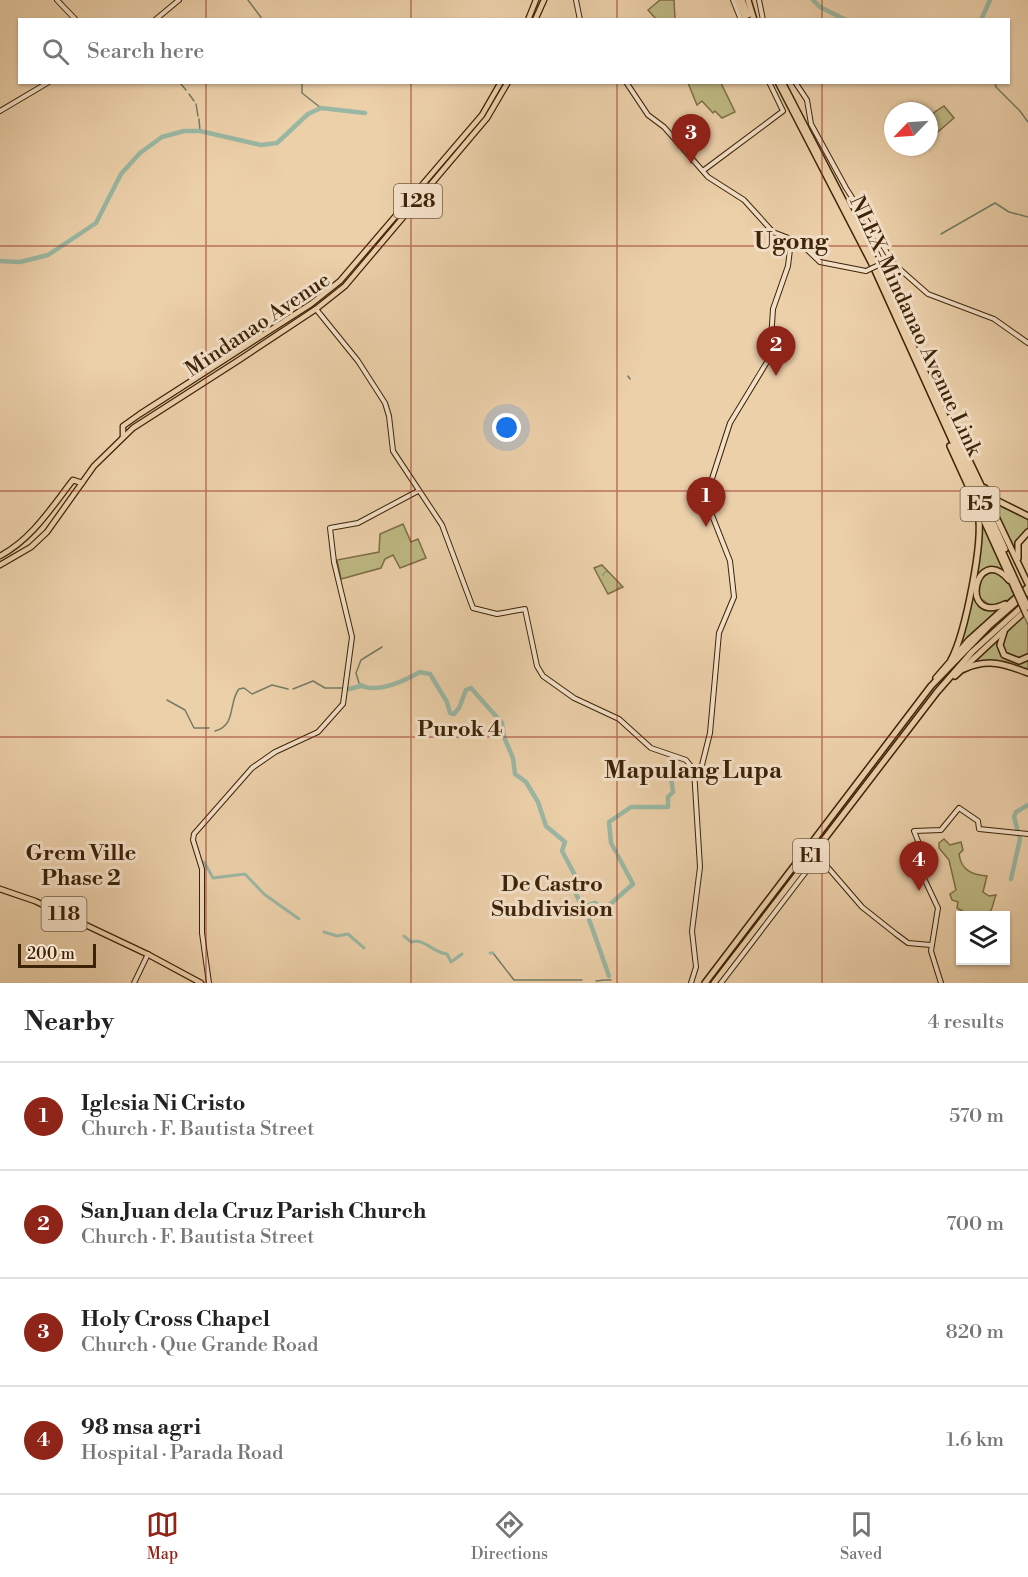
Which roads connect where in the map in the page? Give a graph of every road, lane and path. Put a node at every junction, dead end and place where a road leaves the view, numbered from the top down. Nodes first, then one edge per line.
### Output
1 (57, 0) edge
2 (179, 0) edge
3 (536, 0) edge
4 (544, 0) edge
5 (576, 0) edge
6 (733, 0) edge
7 (737, 0) edge
8 (742, 0) edge
9 (748, 0) edge
10 (759, 0) edge
11 (74, 18) edge
12 (157, 18) edge
13 (529, 18) edge
14 (536, 18) edge
15 (579, 18) edge
16 (740, 18) edge
17 (747, 18) edge
18 (747, 18) edge
19 (753, 18) edge
20 (762, 18) edge
21 (46, 84) edge
22 (500, 84) edge
23 (507, 84) edge
24 (627, 84) edge
25 (770, 84) edge
26 (781, 84) edge
27 (781, 84) edge
28 (796, 84) edge
29 (0, 111) edge
30 (704, 170) junction
31 (791, 241) junction
32 (891, 259) junction
33 (316, 309) junction
34 (253, 342) junction
35 (1028, 343) edge
36 (258, 348) junction
37 (934, 391) junction
38 (175, 392) junction
39 (179, 398) junction
40 (943, 421) junction
41 (123, 438) junction
42 (972, 464) junction
43 (82, 483) junction
44 (418, 491) junction
45 (972, 495) junction
46 (1028, 516) edge
47 (1028, 532) edge
48 (25, 539) junction
49 (31, 547) junction
50 (0, 556) edge
51 (0, 565) edge
52 (1020, 568) junction
53 (1021, 585) edge
54 (1028, 592) edge
55 (1012, 600) junction
56 (1028, 600) edge
57 (1028, 607) edge
58 (1028, 617) edge
59 (1008, 625) junction
60 (1028, 657) edge
61 (951, 660) junction
62 (1028, 673) edge
63 (953, 677) junction
64 (931, 686) junction
65 (937, 692) junction
66 (694, 770) junction
67 (1028, 834) edge
68 (0, 889) edge
69 (931, 945) junction
70 (148, 954) junction
71 (134, 983) edge
72 (201, 983) edge
73 (208, 983) edge
74 (691, 983) edge
75 (705, 983) edge
76 (714, 983) edge
77 (721, 983) edge
78 (941, 983) edge

1 - 11 street
2 - 12 street
3 - 13 main road
4 - 14 main road
5 - 15 street
6 - 16 street
7 - 17 highway
8 - 18 highway
9 - 19 highway
10 - 20 street
21 - 29 street
22 - 34 main road, Mindanao Avenue / 128
23 - 33 main road, Mindanao Avenue / 128
24 - 30 street
25 - 30 street
26 - 37 highway, NLEX-Mindanao Avenue Link / E5
27 - 40 highway, NLEX-Mindanao Avenue Link / E5
28 - 32 street
30 - 31 street
31 - 32 street, bridge
31 - 66 street
32 - 35 street
33 - 36 main road, Mindanao Avenue / 128
33 - 44 street
34 - 36 main road
34 - 38 main road, Mindanao Avenue / 128
36 - 39 main road, Mindanao Avenue / 128
37 - 42 highway
37 - 53 highway, NLEX-Mindanao Avenue Link / E5
38 - 39 main road
38 - 41 main road, Mindanao Avenue / 128
39 - 41 main road, Mindanao Avenue / 128
40 - 45 highway
40 - 53 highway, NLEX-Mindanao Avenue Link / E5
41 - 43 main road, Mindanao Avenue / 128
42 - 46 highway
42 - 52 highway
43 - 48 main road
43 - 49 main road, Mindanao Avenue / 128
44 - 66 street
44 - 73 street
45 - 53 highway
45 - 61 highway
47 - 52 highway
48 - 49 main road
48 - 50 main road
49 - 51 main road, Mindanao Avenue / 128
52 - 53 highway
53 - 55 highway
53 - 55 highway
53 - 56 highway, E5, bridge
53 - 57 highway, E5, bridge
53 - 58 highway, bridge
54 - 64 highway, E1
55 - 61 highway
56 - 65 highway, E1
57 - 59 highway
59 - 60 highway
59 - 63 highway
61 - 64 highway
62 - 63 highway
63 - 65 highway
64 - 75 highway, E1
65 - 76 highway, E1
66 - 74 street
67 - 69 street
68 - 70 main road, 118
69 - 77 street
69 - 78 street
70 - 71 street
70 - 72 main road, 118

